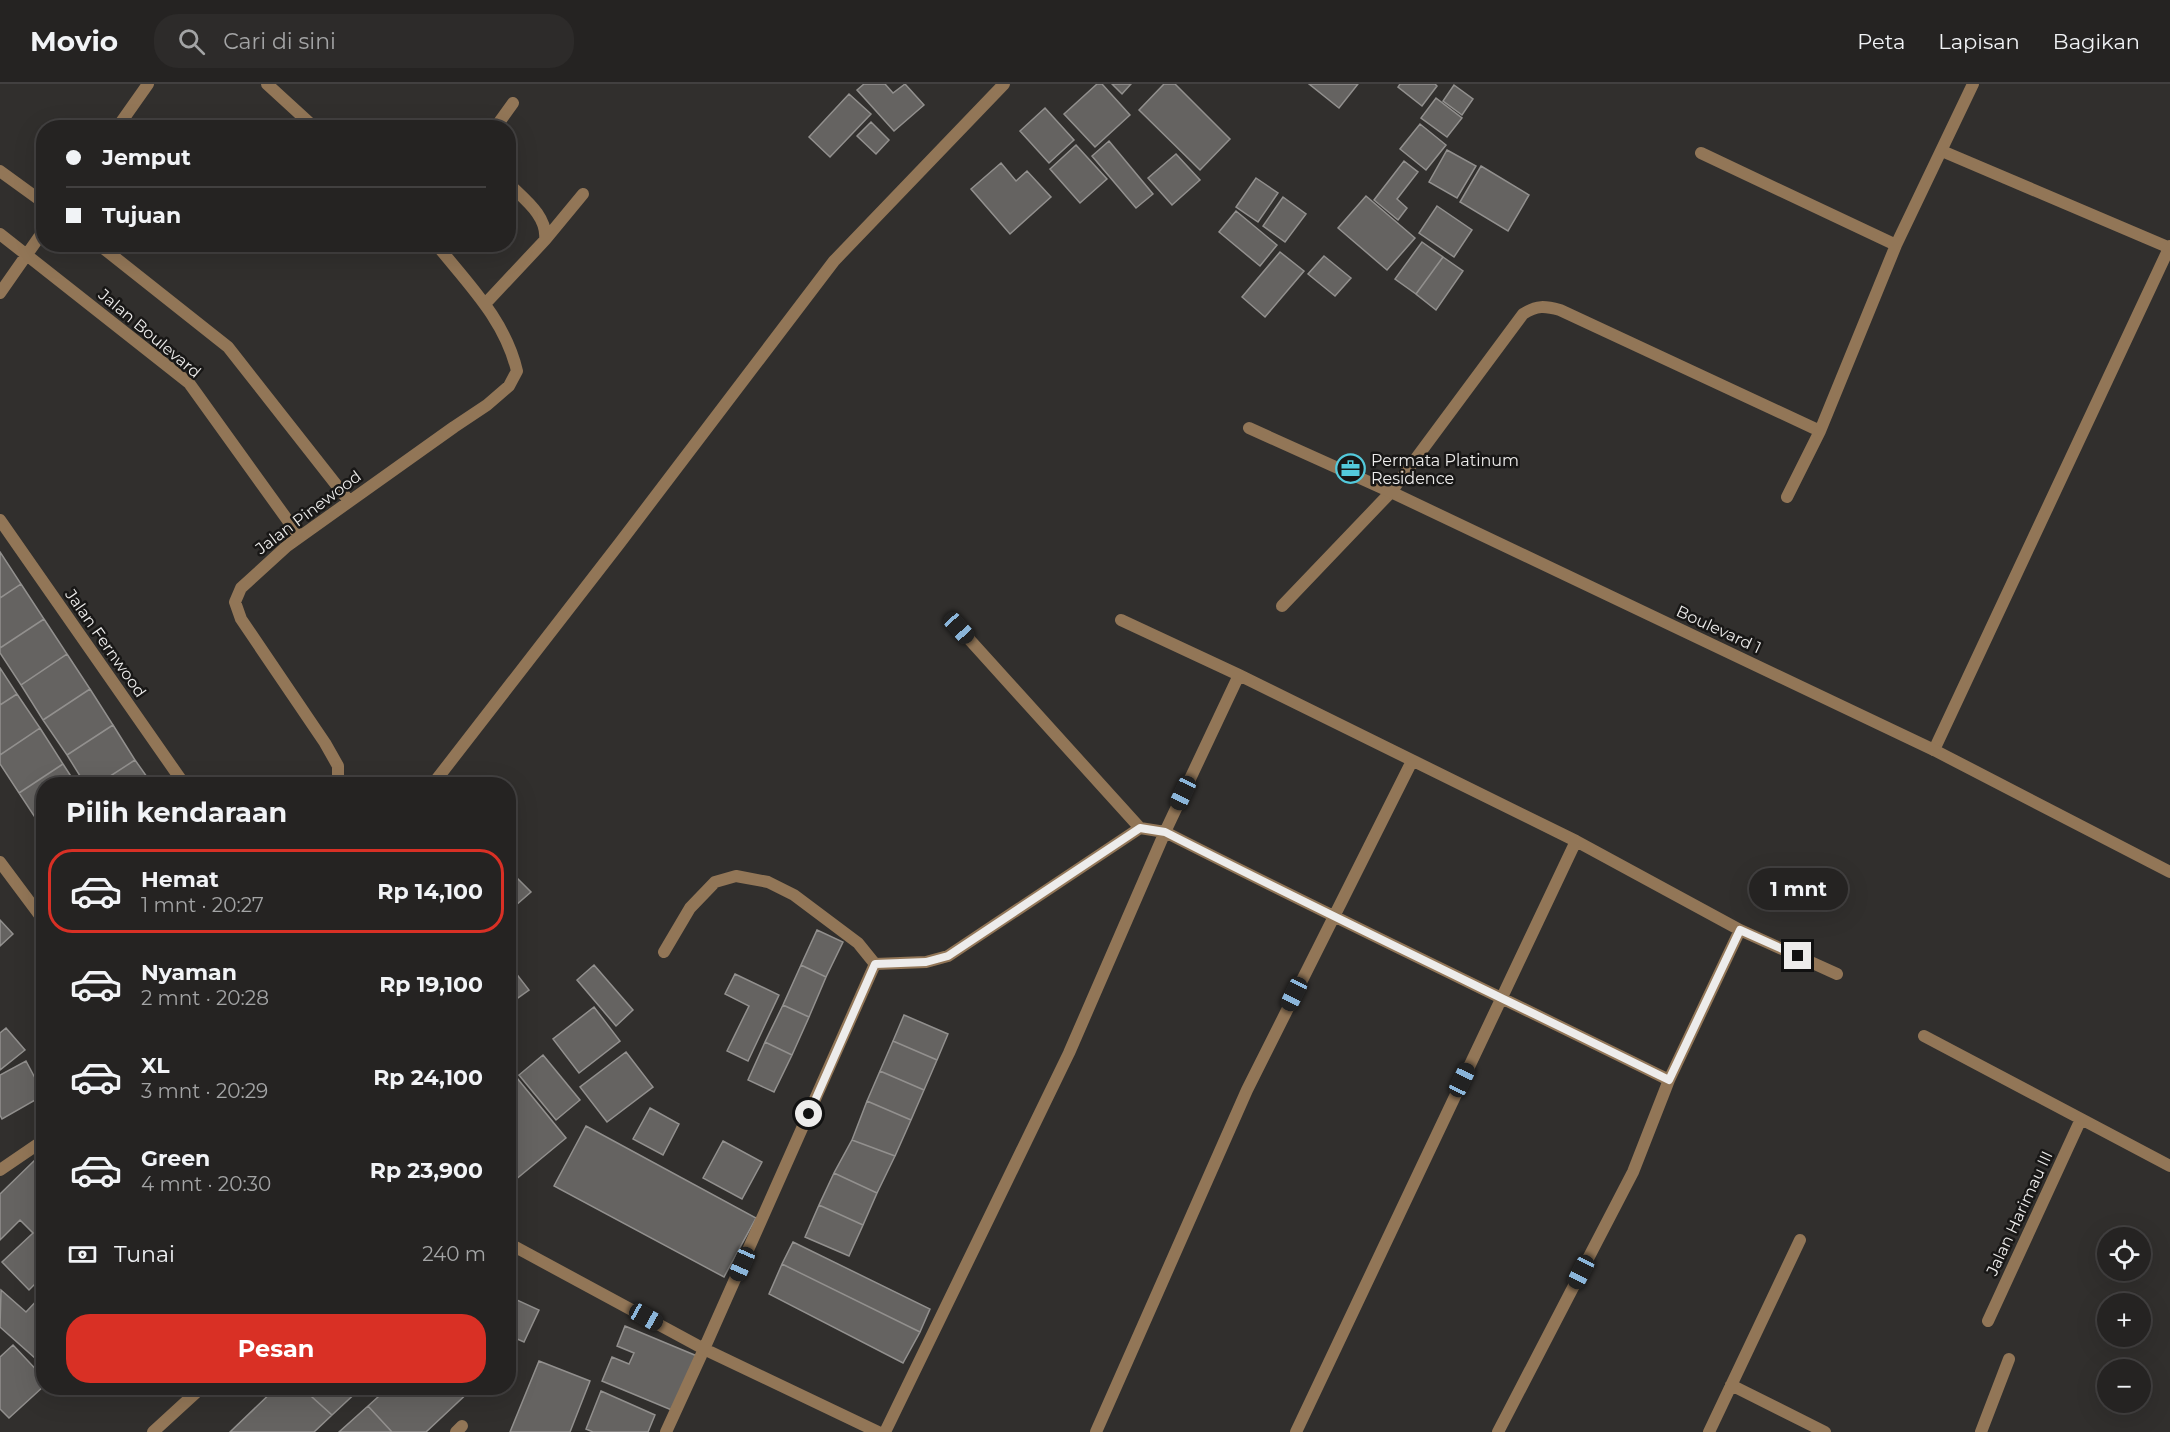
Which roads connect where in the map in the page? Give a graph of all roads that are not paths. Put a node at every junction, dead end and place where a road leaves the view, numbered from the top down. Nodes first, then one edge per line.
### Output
1 (148, 84) edge
2 (267, 84) edge
3 (1004, 84) edge
4 (1973, 84) edge
5 (513, 103) dead end
6 (123, 120) edge
7 (306, 120) edge
8 (501, 120) edge
9 (1942, 151) junction
10 (1701, 153) dead end
11 (0, 171) edge
12 (516, 191) edge
13 (583, 194) dead end
14 (36, 197) edge
15 (0, 234) edge
16 (36, 240) edge
17 (545, 240) junction
18 (1896, 245) junction
19 (2170, 247) edge
20 (108, 252) edge
21 (443, 252) edge
22 (26, 253) junction
23 (0, 293) edge
24 (485, 304) junction
25 (1249, 428) dead end
26 (1820, 431) junction
27 (1391, 492) junction
28 (1786, 497) dead end
29 (349, 501) junction
30 (0, 520) edge
31 (299, 536) junction
32 (1281, 606) dead end
33 (1121, 620) dead end
34 (959, 628) dead end
35 (1239, 675) junction
36 (1934, 750) junction
37 (1412, 761) junction
38 (179, 777) edge
39 (338, 777) edge
40 (438, 777) edge
41 (1140, 828) junction
42 (1165, 832) junction
43 (1576, 841) junction
44 (0, 862) edge
45 (2170, 872) edge
46 (36, 910) edge
47 (1332, 917) junction
48 (1740, 930) junction
49 (664, 952) dead end
50 (875, 964) junction
51 (1837, 974) dead end
52 (1501, 997) junction
53 (1924, 1036) dead end
54 (1669, 1080) junction
55 (2081, 1119) junction
56 (36, 1145) edge
57 (2170, 1166) edge
58 (0, 1170) edge
59 (1800, 1240) dead end
60 (516, 1247) edge
61 (1988, 1321) dead end
62 (704, 1349) junction
63 (2009, 1359) dead end
64 (1731, 1385) junction
65 (193, 1395) edge
66 (153, 1432) edge
67 (666, 1432) edge
68 (878, 1432) edge
69 (885, 1432) edge
70 (1096, 1432) edge
71 (1296, 1432) edge
72 (1498, 1432) edge
73 (1709, 1432) edge
74 (1825, 1432) edge
75 (1981, 1432) edge

1 - 6 street
2 - 7 street
3 - 40 street
4 - 9 street
5 - 8 street
9 - 18 street
9 - 19 street
10 - 18 street
11 - 14 street
12 - 17 street
13 - 17 street
15 - 22 street, Jalan Boulevard
16 - 22 street
17 - 24 street
18 - 26 street
19 - 36 street
20 - 29 street
21 - 24 street, Jalan Pinewood
22 - 23 street
22 - 31 street, Jalan Boulevard
24 - 29 street, Jalan Pinewood
25 - 27 street, Boulevard 1
26 - 27 street
26 - 28 street
27 - 32 street
27 - 36 street, Boulevard 1
29 - 31 street, Jalan Pinewood
30 - 38 street, Jalan Fernwood
31 - 39 street, Jalan Pinewood
33 - 35 street
34 - 41 street
35 - 37 street
35 - 42 street
36 - 45 street, Boulevard 1
37 - 43 street
37 - 47 street
41 - 42 street
41 - 50 street
42 - 47 street
42 - 69 street
43 - 48 street
43 - 52 street
44 - 46 street
47 - 52 street
47 - 70 street
48 - 51 street
48 - 54 street
49 - 50 street
50 - 62 street
52 - 54 street
52 - 71 street
53 - 55 street
54 - 72 street
55 - 57 street
55 - 61 street, Jalan Harimau III
56 - 58 street
59 - 64 street
60 - 62 street
62 - 67 street
62 - 68 street
63 - 75 street
64 - 73 street
64 - 74 street
65 - 66 street

